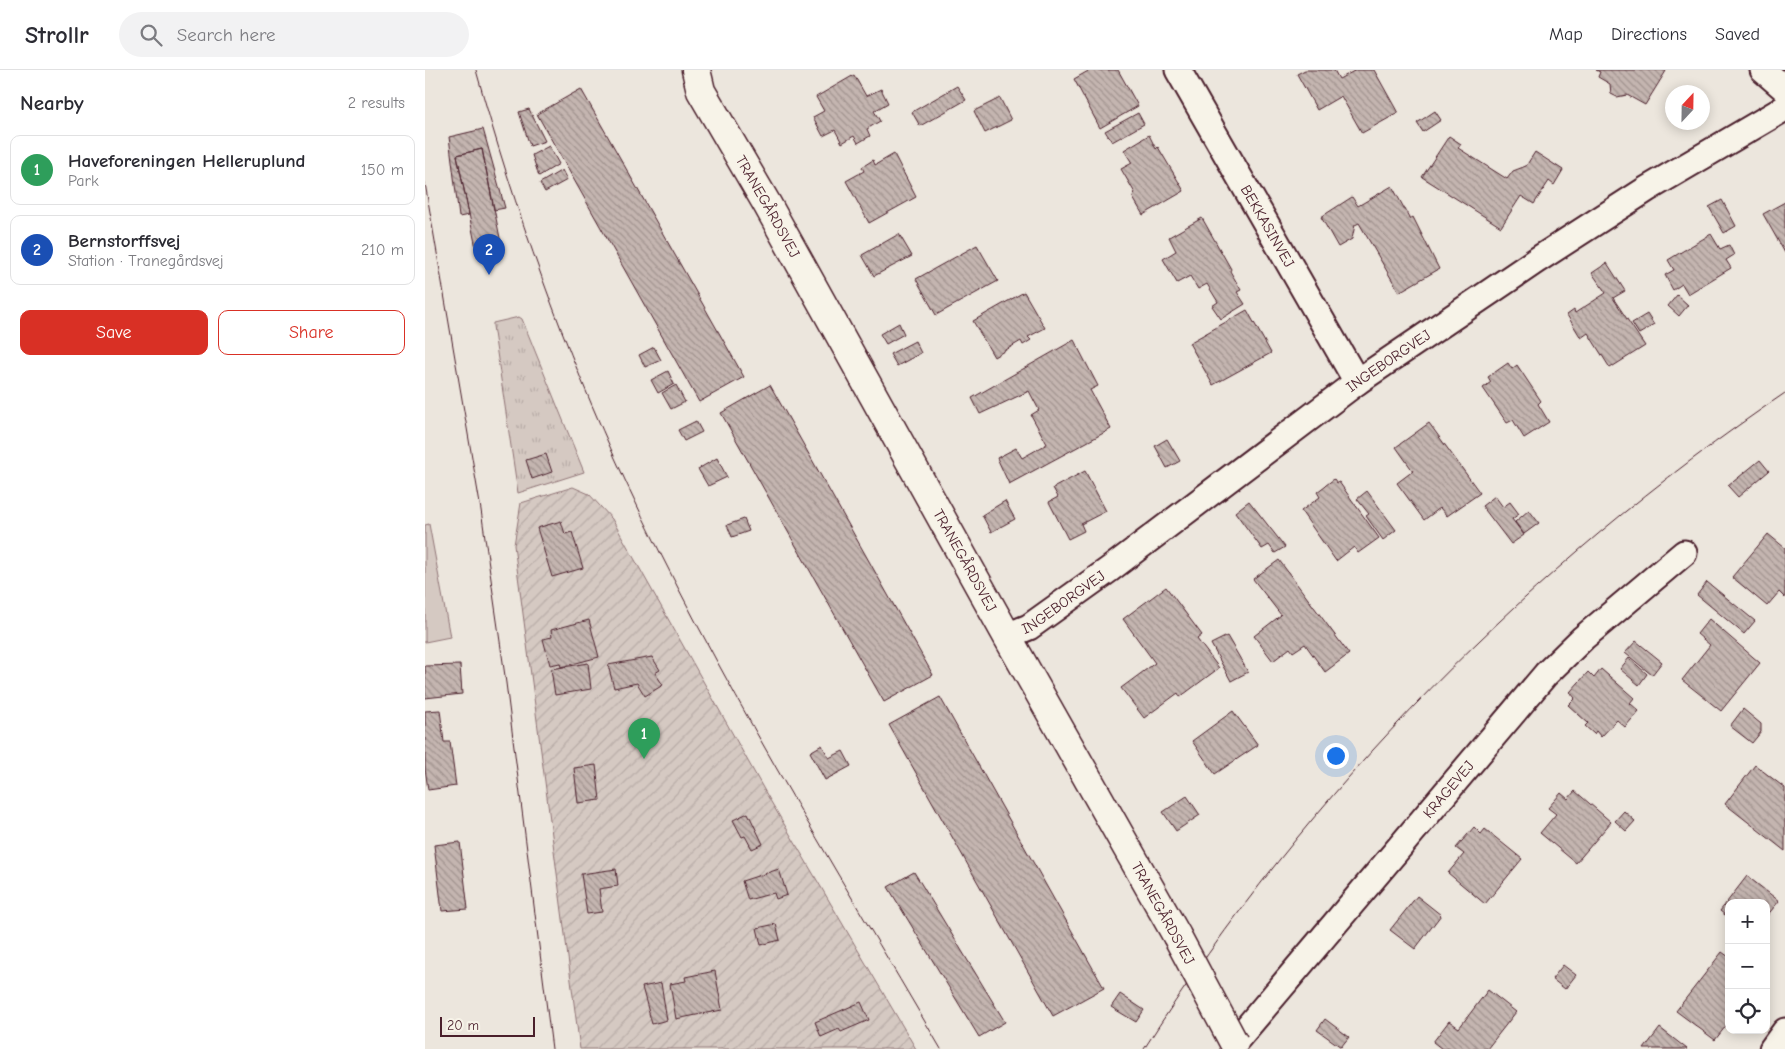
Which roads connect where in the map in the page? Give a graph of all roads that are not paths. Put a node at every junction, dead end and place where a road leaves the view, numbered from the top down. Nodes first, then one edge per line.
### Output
1 (696, 70) edge
2 (1178, 70) edge
3 (1763, 70) edge
4 (1785, 89) edge
5 (1785, 108) edge
6 (1357, 382) junction
7 (1684, 554) dead end
8 (1007, 636) junction
9 (1785, 1031) edge
10 (1236, 1046) edge
11 (1772, 1049) edge

1 - 8 street, TRANEGÅRDSVEJ
2 - 6 street, BEKKASINVEJ
3 - 4 street
5 - 6 street, INGEBORGVEJ
6 - 8 street, INGEBORGVEJ
7 - 10 street, KRAGEVEJ
8 - 10 street, TRANEGÅRDSVEJ, bridge
9 - 11 street

